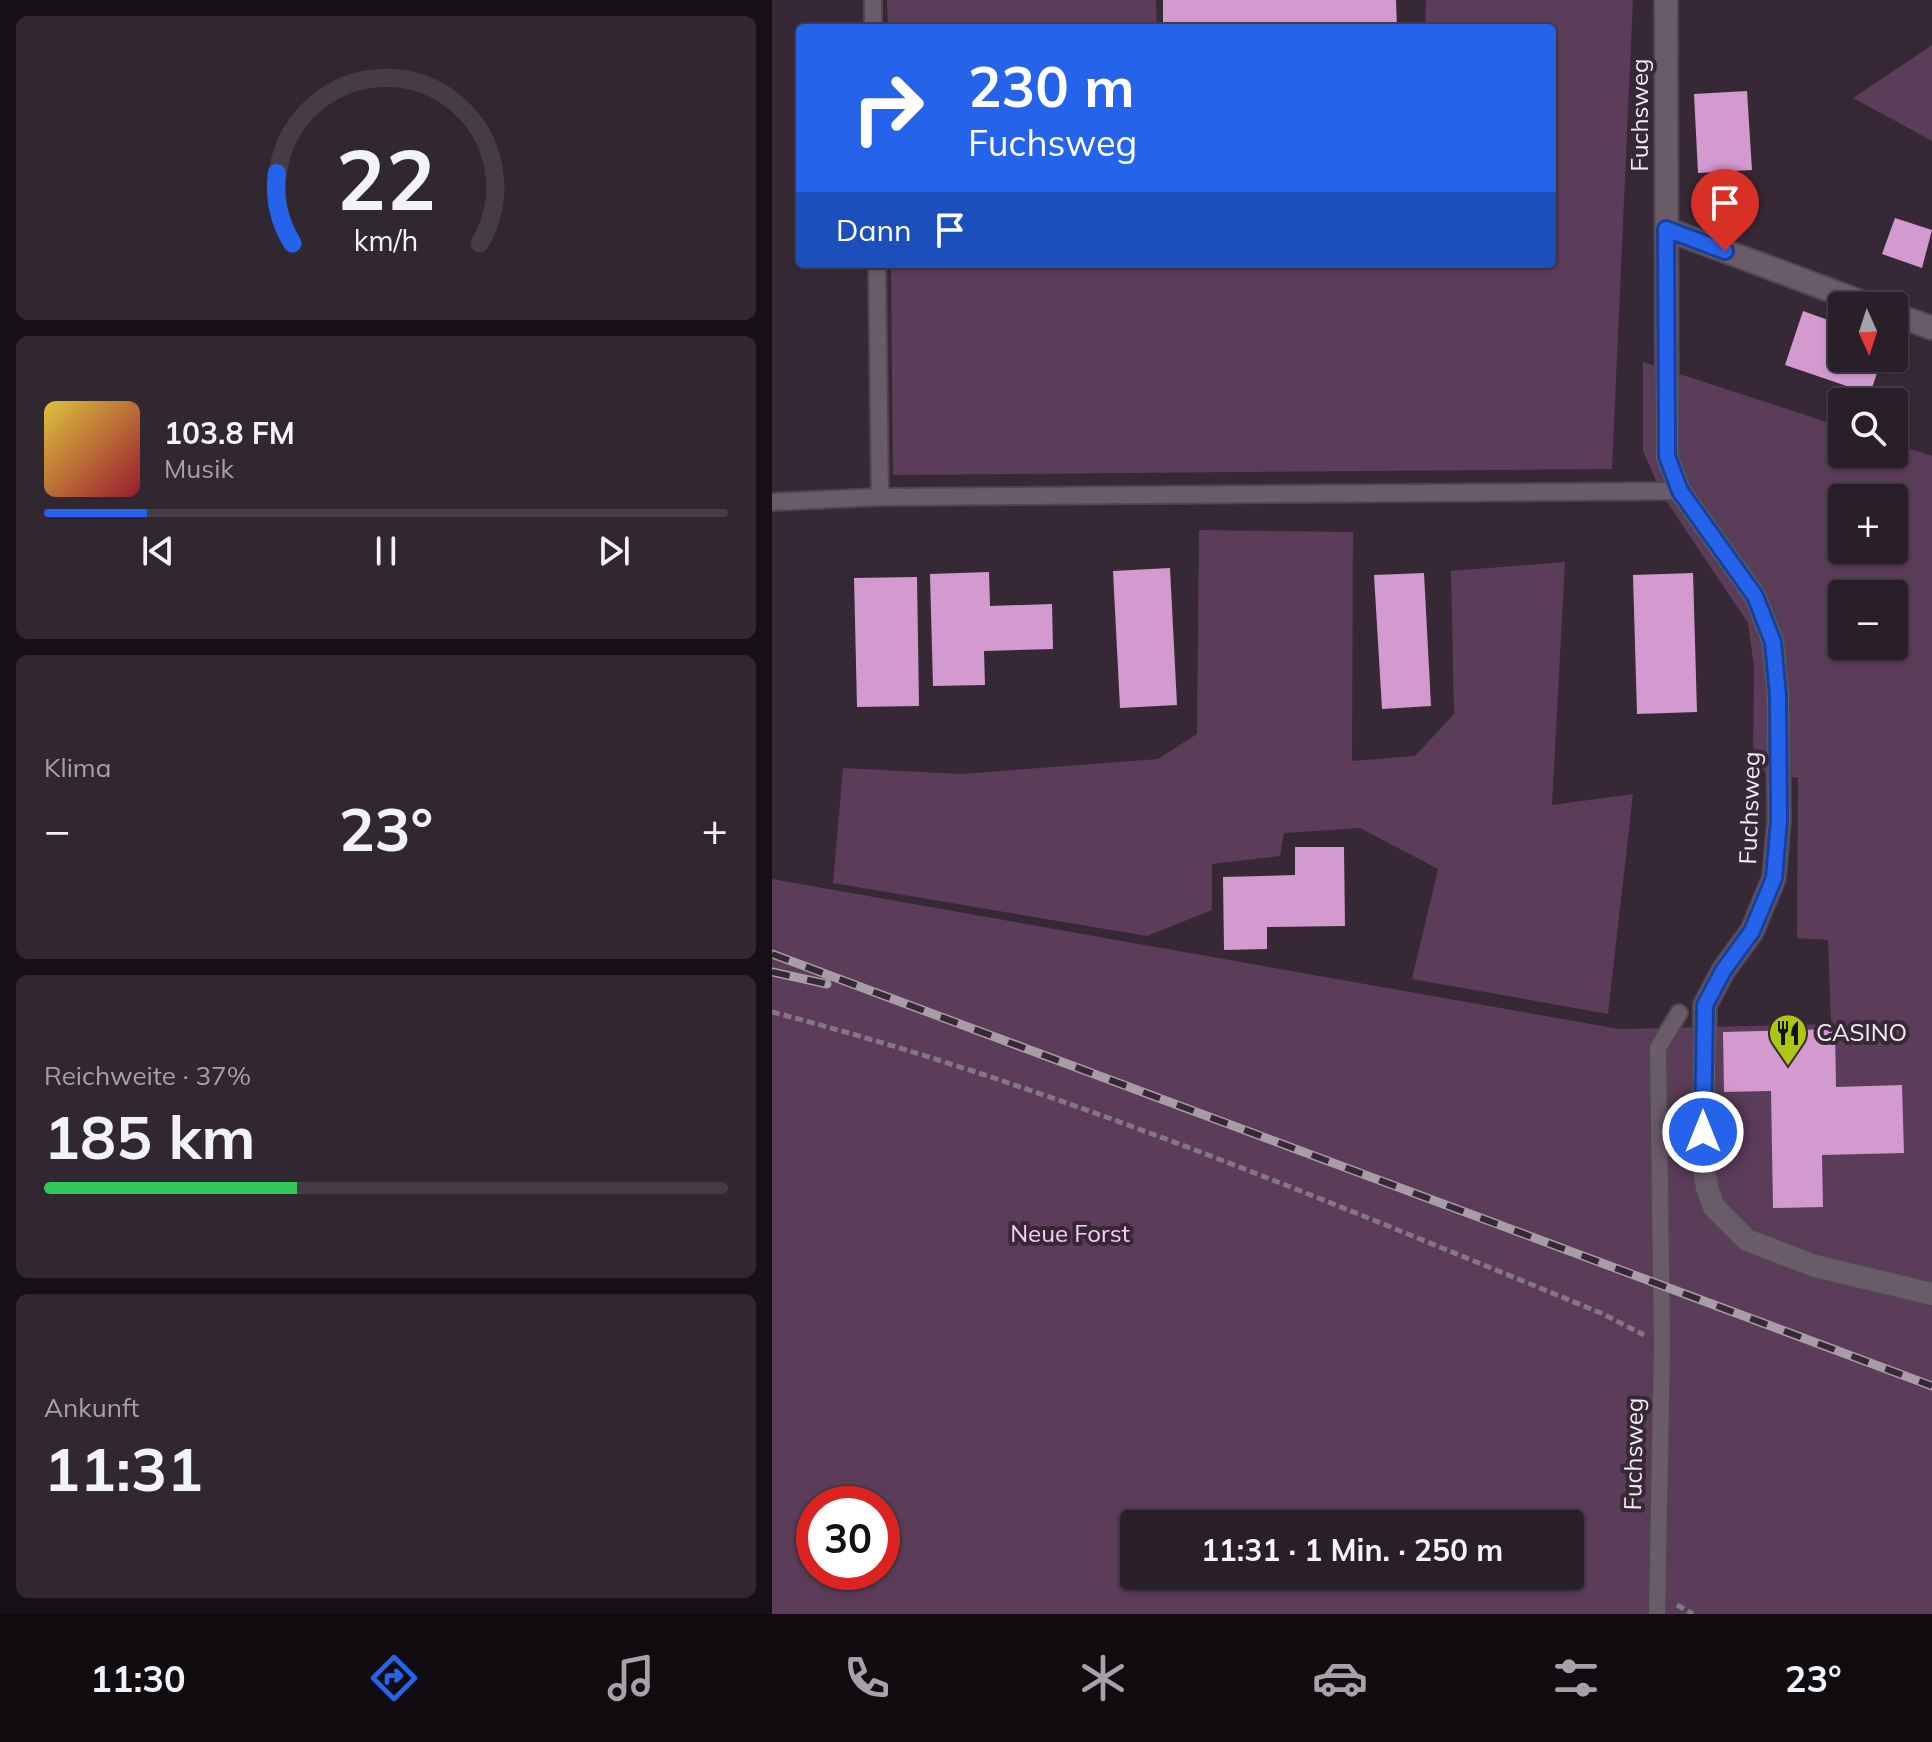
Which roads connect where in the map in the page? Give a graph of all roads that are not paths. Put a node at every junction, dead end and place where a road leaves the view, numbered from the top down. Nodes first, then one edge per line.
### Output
1 (873, 0) edge
2 (1666, 0) edge
3 (873, 24) edge
4 (1666, 229) junction
5 (877, 268) edge
6 (1835, 292) edge
7 (1908, 319) edge
8 (1932, 328) edge
9 (1680, 491) junction
10 (880, 497) junction
11 (772, 502) edge
12 (1679, 1013) dead end
13 (1932, 1294) edge
14 (1657, 1614) edge

1 - 3 lane
2 - 4 street, Fuchsweg
4 - 6 street
4 - 9 street, Fuchsweg
5 - 10 lane
7 - 8 street
9 - 10 lane
9 - 13 street, Fuchsweg
10 - 11 lane
12 - 14 lane, Fuchsweg

